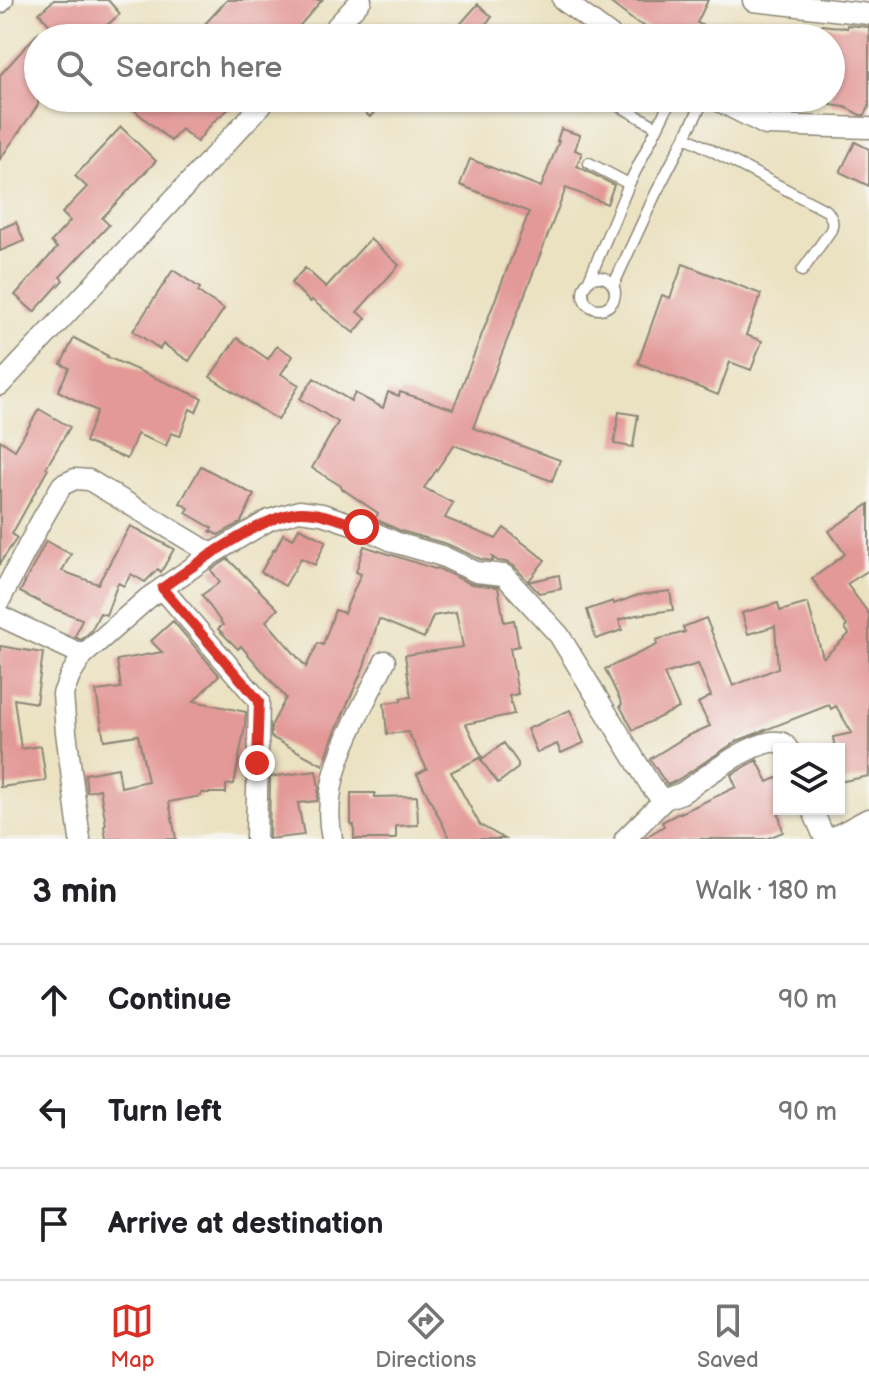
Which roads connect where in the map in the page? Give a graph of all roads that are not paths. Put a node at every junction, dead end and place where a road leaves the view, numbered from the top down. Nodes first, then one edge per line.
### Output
1 (361, 0) edge
2 (563, 0) edge
3 (753, 1) edge
4 (869, 14) edge
5 (339, 24) edge
6 (595, 24) edge
7 (255, 112) edge
8 (630, 112) edge
9 (665, 112) edge
10 (698, 112) edge
11 (740, 112) edge
12 (657, 127) junction
13 (869, 128) edge
14 (686, 137) junction
15 (589, 163) dead end
16 (629, 184) junction
17 (802, 271) dead end
18 (589, 280) junction
19 (613, 286) junction
20 (0, 385) edge
21 (212, 554) junction
22 (162, 588) junction
23 (0, 600) edge
24 (0, 616) edge
25 (83, 655) junction
26 (385, 661) dead end
27 (773, 743) edge
28 (665, 799) junction
29 (815, 815) edge
30 (869, 823) edge
31 (80, 839) edge
32 (256, 839) edge
33 (332, 839) edge
34 (625, 839) edge
35 (825, 839) edge
36 (839, 839) edge

1 - 5 street
2 - 6 street
3 - 4 street
7 - 20 street
8 - 12 lane
9 - 12 lane
10 - 14 lane
11 - 13 street
12 - 16 lane
14 - 17 lane
14 - 19 lane
15 - 16 lane
16 - 18 lane
18 - 19 lane
18 - 19 lane
21 - 22 street
21 - 23 street
21 - 28 street
22 - 25 street
22 - 32 street
24 - 25 street
25 - 31 street
26 - 33 street
27 - 28 street
28 - 34 street
29 - 35 street
30 - 36 main road

